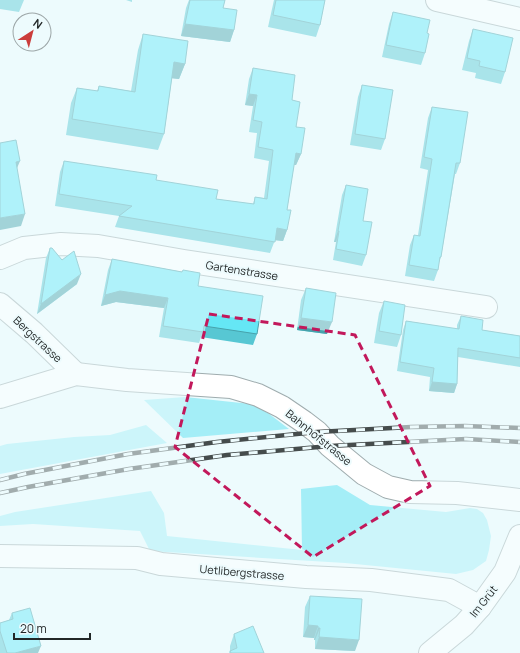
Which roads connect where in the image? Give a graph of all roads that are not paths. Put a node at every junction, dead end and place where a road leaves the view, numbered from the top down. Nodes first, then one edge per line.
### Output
1 (437, 0) edge
2 (520, 19) edge
3 (0, 258) edge
4 (0, 304) edge
5 (486, 307) dead end
6 (76, 374) junction
7 (0, 397) edge
8 (520, 500) edge
9 (520, 536) edge
10 (0, 556) edge
11 (480, 607) junction
12 (430, 653) edge

1 - 2 street
3 - 5 street, Gartenstrasse
4 - 6 street, Bergstrasse
6 - 7 street, Bahnhofstrasse
6 - 8 street, Bahnhofstrasse
9 - 11 street, Im Grüt
10 - 11 street, Uetlibergstrasse
11 - 12 street, Im Grüt

